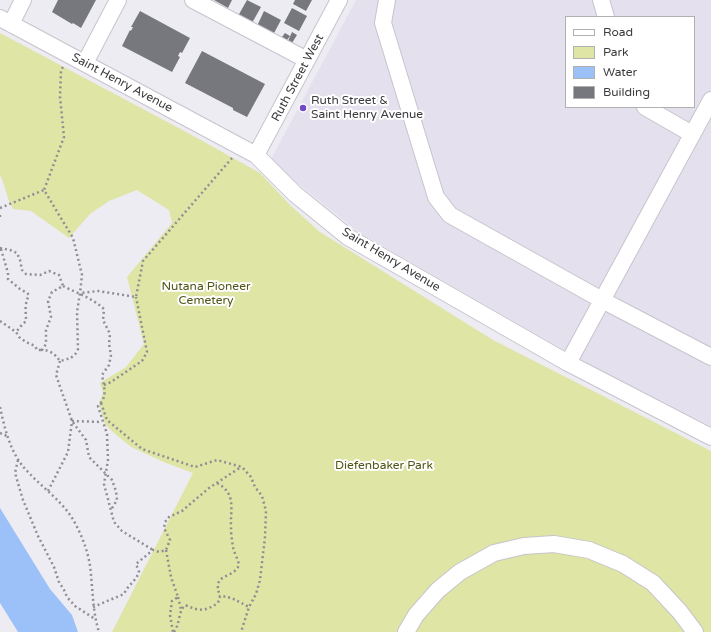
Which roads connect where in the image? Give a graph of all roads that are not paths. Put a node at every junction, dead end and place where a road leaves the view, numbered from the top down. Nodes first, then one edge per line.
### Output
1 (23, 0) edge
2 (118, 0) edge
3 (193, 0) edge
4 (340, 0) edge
5 (387, 0) edge
6 (602, 0) edge
7 (606, 16) edge
8 (5, 21) edge
9 (307, 60) junction
10 (85, 64) junction
11 (711, 100) edge
12 (647, 108) edge
13 (692, 134) junction
14 (256, 156) junction
15 (602, 300) junction
16 (711, 357) edge
17 (568, 363) junction
18 (711, 437) edge
19 (406, 632) edge
20 (695, 632) edge

1 - 8 street
2 - 10 street
3 - 9 street
4 - 9 street, Ruth Street West
5 - 15 street
6 - 7 street
8 - 10 street, Saint Henry Avenue
9 - 14 street, Ruth Street West
10 - 14 street, Saint Henry Avenue
11 - 13 street
12 - 13 street
13 - 15 street
14 - 17 street, Saint Henry Avenue
15 - 16 street
15 - 17 street
17 - 18 street, Saint Henry Avenue
19 - 20 street

